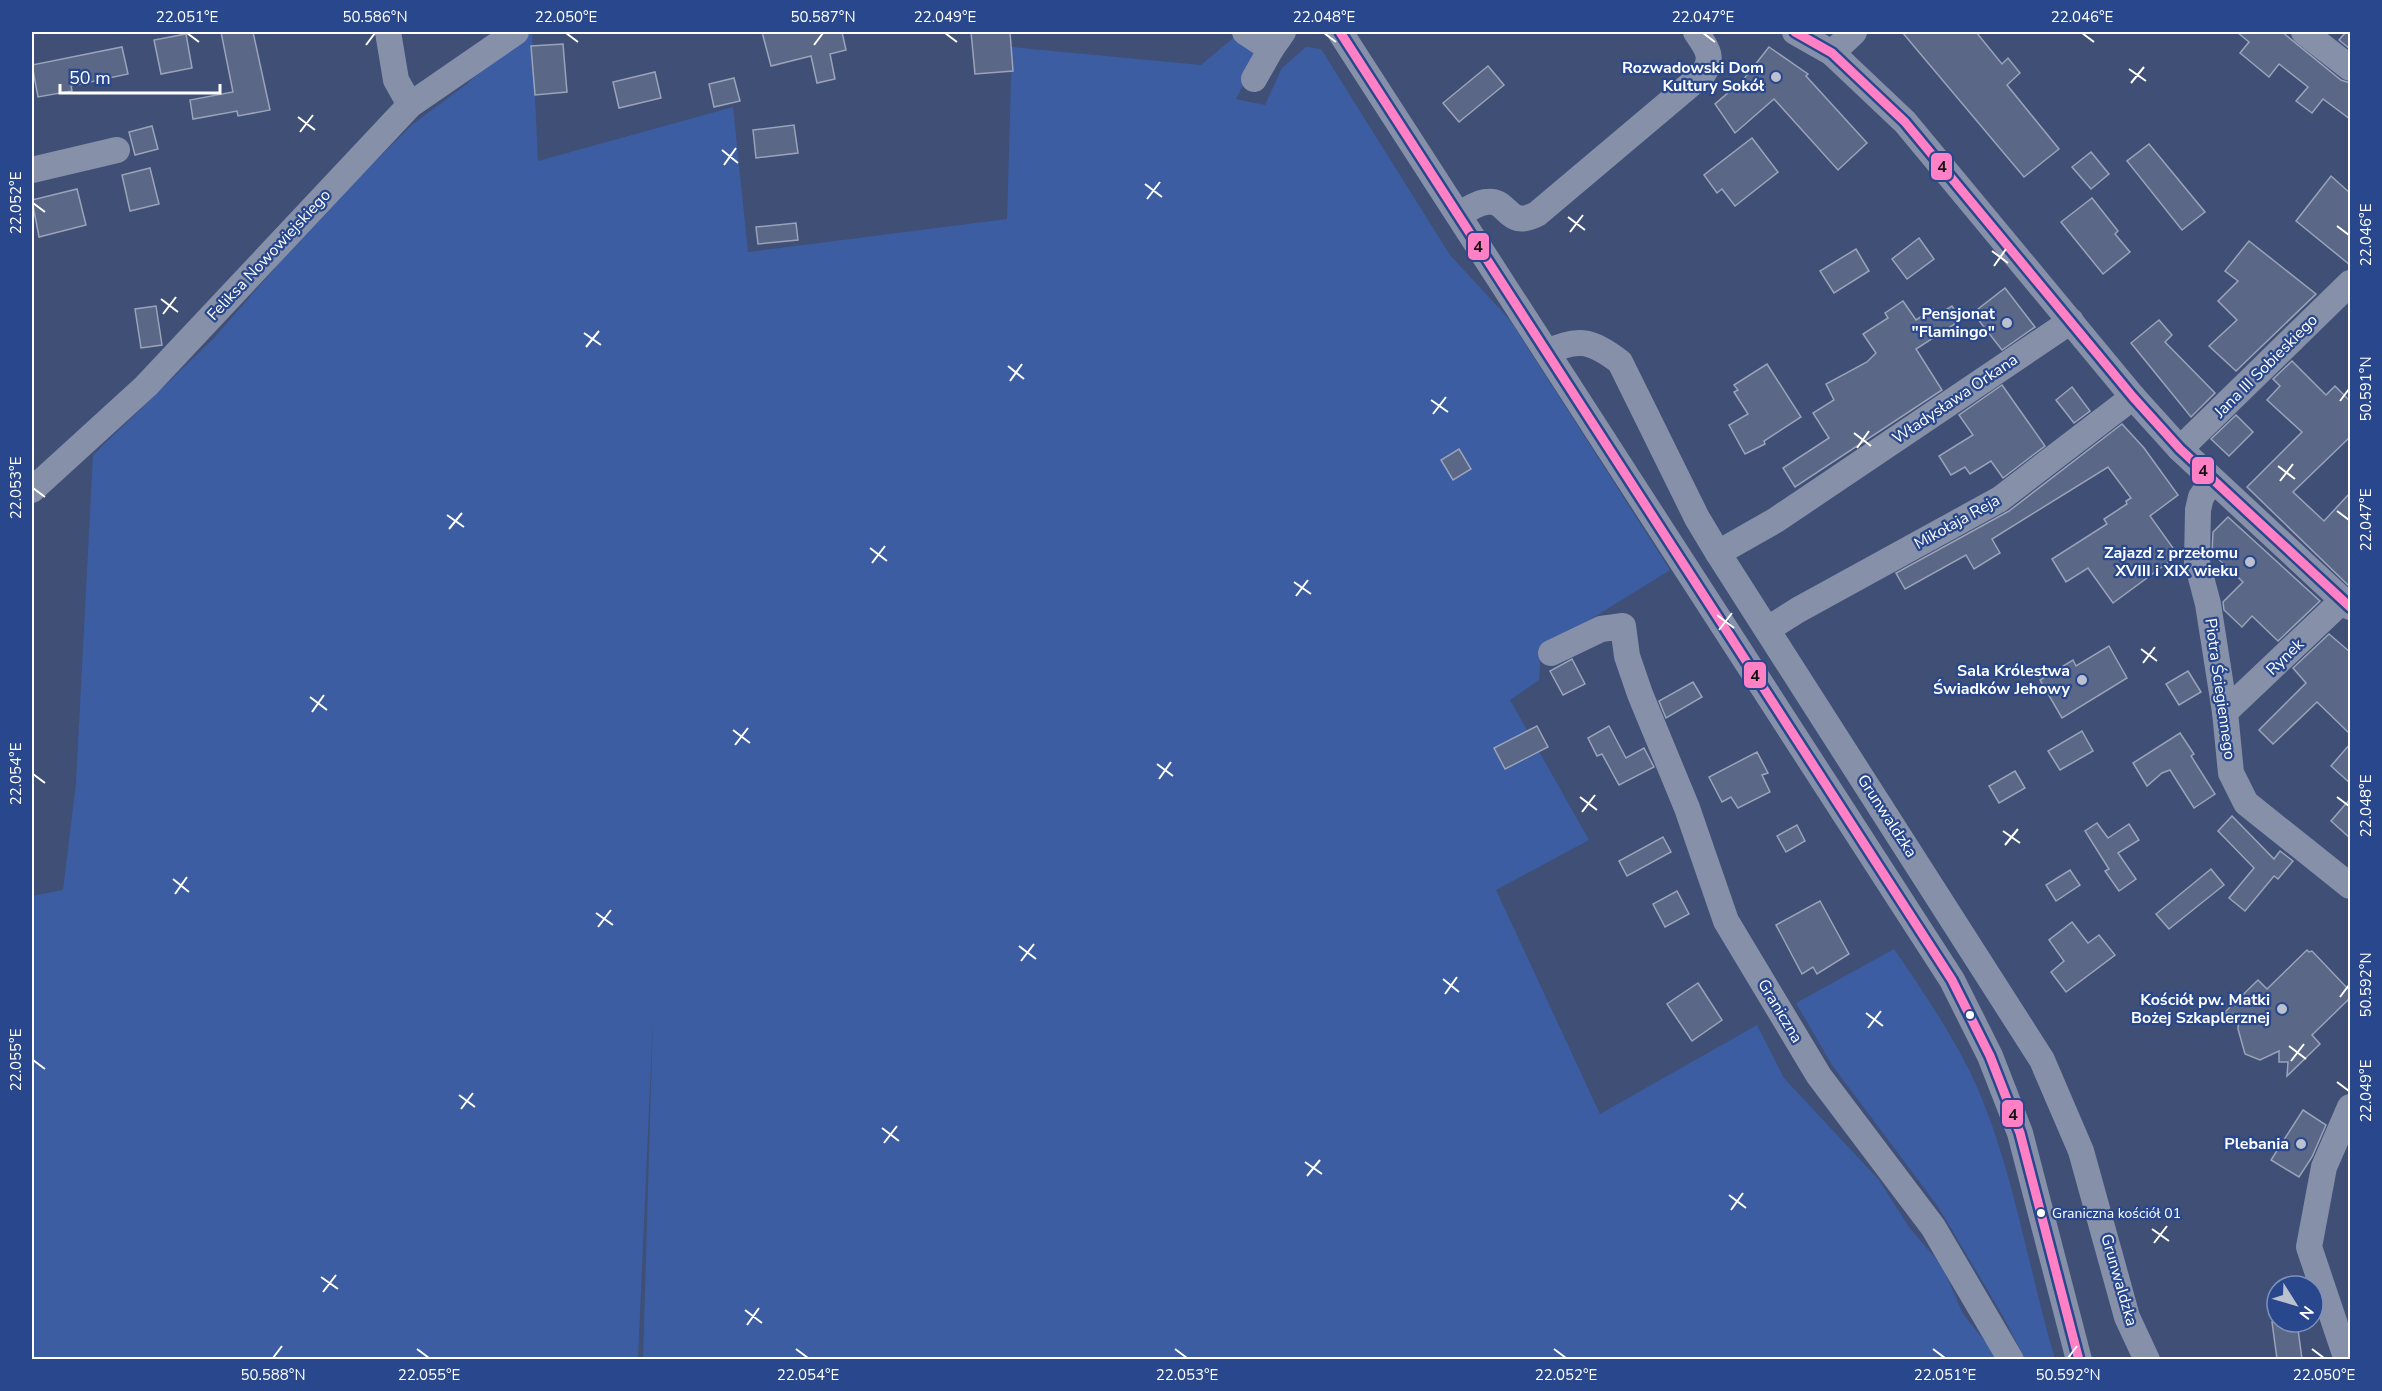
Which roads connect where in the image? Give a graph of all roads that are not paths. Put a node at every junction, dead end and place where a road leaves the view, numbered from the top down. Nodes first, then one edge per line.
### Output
1 (388, 32) edge
2 (516, 32) edge
3 (1245, 32) edge
4 (1340, 32) edge
5 (1696, 32) edge
6 (1795, 32) edge
7 (1854, 32) edge
8 (2319, 36) edge
9 (1277, 40) edge
10 (1832, 53) junction
11 (2350, 68) edge
12 (1254, 79) dead end
13 (410, 105) junction
14 (117, 150) dead end
15 (32, 170) edge
16 (1459, 215) junction
17 (2350, 283) edge
18 (2071, 321) junction
19 (1548, 352) junction
20 (2133, 397) junction
21 (2180, 449) junction
22 (2213, 480) junction
23 (32, 490) edge
24 (1718, 553) junction
25 (2347, 604) edge
26 (1768, 629) junction
27 (1551, 653) dead end
28 (2225, 712) junction
29 (2350, 885) edge
30 (2350, 1107) edge
31 (2011, 1359) edge
32 (2079, 1359) edge
33 (2147, 1359) edge
34 (2347, 1359) edge

1 - 13 street
2 - 13 street, Feliksa Nowowiejskiego
3 - 9 street
4 - 16 street
5 - 16 street
6 - 10 street
7 - 10 street
8 - 11 street
9 - 12 street
10 - 18 street
13 - 23 street, Feliksa Nowowiejskiego
14 - 15 street
16 - 19 street
17 - 21 street, Jana III Sobieskiego
18 - 20 street
18 - 24 street, Władysława Orkana
19 - 24 street, Grunwaldzka
19 - 32 street
20 - 21 street
20 - 26 street, Mikołaja Reja
21 - 22 street
22 - 25 street
22 - 28 street, Piotra Ściegiennego
24 - 26 street, Grunwaldzka
25 - 28 street, Rynek
26 - 33 street, Grunwaldzka
27 - 31 street, Graniczna
28 - 29 street, Piotra Ściegiennego
30 - 34 street

